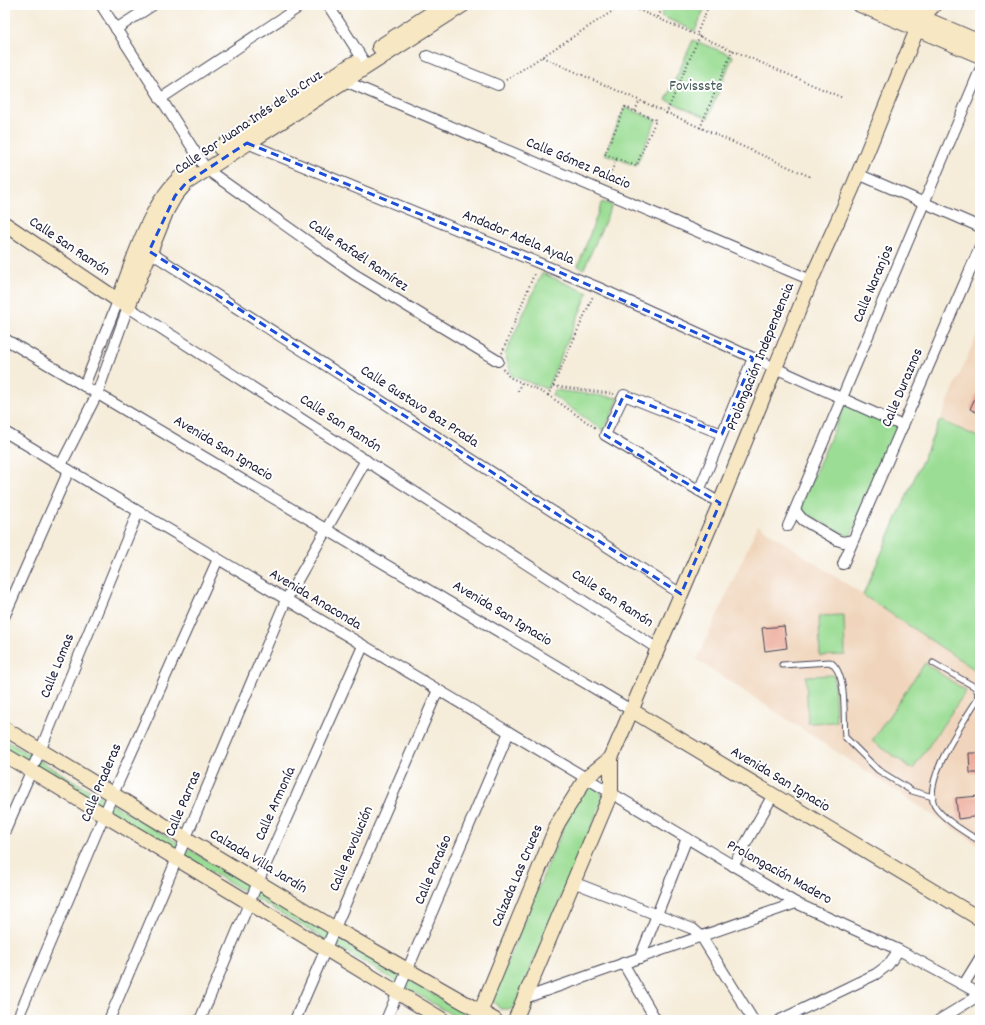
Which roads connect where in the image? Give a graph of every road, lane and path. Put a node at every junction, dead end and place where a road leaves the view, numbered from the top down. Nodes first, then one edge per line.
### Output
1 (101, 5) edge
2 (153, 5) edge
3 (302, 5) edge
4 (328, 5) edge
5 (444, 5) edge
6 (463, 5) edge
7 (622, 5) edge
8 (627, 5) edge
9 (664, 5) edge
10 (709, 5) edge
11 (860, 5) edge
12 (893, 5) edge
13 (934, 5) edge
14 (658, 17) junction
15 (920, 23) junction
16 (116, 29) junction
17 (698, 34) junction
18 (980, 42) edge
19 (733, 49) junction
20 (427, 56) dead end
21 (980, 56) edge
22 (542, 57) junction
23 (364, 62) junction
24 (980, 70) edge
25 (338, 78) junction
26 (498, 85) joint
27 (843, 98) dead end
28 (160, 99) junction
29 (639, 102) junction
30 (635, 111) junction
31 (666, 114) junction
32 (700, 128) junction
33 (247, 143) junction
34 (618, 158) junction
35 (203, 165) junction
36 (858, 174) junction
37 (811, 177) dead end
38 (602, 191) junction
39 (925, 202) junction
40 (5, 224) edge
41 (980, 226) edge
42 (980, 247) edge
43 (145, 248) junction
44 (539, 263) junction
45 (811, 280) junction
46 (597, 287) junction
47 (123, 304) junction
48 (5, 339) edge
49 (753, 358) junction
50 (498, 361) junction
51 (774, 368) junction
52 (522, 383) junction
53 (84, 386) junction
54 (553, 386) junction
55 (518, 391) dead end
56 (97, 394) junction
57 (548, 395) junction
58 (624, 395) junction
59 (842, 398) junction
60 (902, 426) junction
61 (5, 432) edge
62 (722, 434) junction
63 (605, 435) junction
64 (366, 460) junction
65 (65, 467) junction
66 (700, 491) junction
67 (720, 503) junction
68 (795, 510) junction
69 (138, 512) junction
70 (788, 526) dead end
71 (325, 529) junction
72 (853, 540) junction
73 (218, 559) junction
74 (843, 564) dead end
75 (681, 594) junction
76 (286, 600) junction
77 (5, 615) edge
78 (363, 646) junction
79 (658, 649) junction
80 (934, 663) dead end
81 (782, 665) dead end
82 (438, 690) junction
83 (632, 710) junction
84 (5, 729) edge
85 (509, 732) junction
86 (40, 751) junction
87 (5, 755) edge
88 (612, 758) junction
89 (31, 771) junction
90 (586, 778) junction
91 (611, 793) junction
92 (113, 794) junction
93 (773, 795) junction
94 (933, 797) junction
95 (104, 815) junction
96 (5, 831) edge
97 (687, 838) junction
98 (186, 839) junction
99 (980, 841) edge
100 (178, 859) junction
101 (733, 866) junction
102 (258, 882) junction
103 (573, 882) junction
104 (249, 903) junction
105 (796, 903) junction
106 (657, 914) junction
107 (980, 919) edge
108 (334, 928) junction
109 (701, 936) junction
110 (325, 949) junction
111 (899, 950) junction
112 (640, 958) junction
113 (980, 958) edge
114 (623, 964) junction
115 (408, 969) junction
116 (964, 984) junction
117 (398, 993) junction
118 (980, 994) edge
119 (525, 998) junction
120 (478, 1016) edge
121 (17, 1020) edge
122 (109, 1020) edge
123 (200, 1020) edge
124 (295, 1020) edge
125 (386, 1020) edge
126 (443, 1020) edge
127 (496, 1020) edge
128 (515, 1020) edge
129 (656, 1020) edge
130 (753, 1020) edge
131 (780, 1020) edge
132 (939, 1020) edge

1 - 16 street
2 - 16 street
3 - 28 street
4 - 23 street
5 - 23 street, Calle Sor Juana Inés de la Cruz
6 - 23 street, Calle Sor Juana Inés de la Cruz
7 - 22 path
8 - 14 path
9 - 14 path
10 - 17 path
11 - 15 street
12 - 15 street
13 - 15 street
14 - 17 path
15 - 18 street
15 - 21 street
15 - 36 street, Prolongación Independencia
16 - 28 street
17 - 19 path
17 - 31 path
19 - 27 path
19 - 32 path
20 - 26 street
22 - 26 path
22 - 29 path
23 - 25 street, Calle Sor Juana Inés de la Cruz
24 - 39 street, Calle Naranjos
25 - 33 street, Calle Sor Juana Inés de la Cruz
25 - 35 street, Calle Sor Juana Inés de la Cruz
25 - 38 street, Calle Gómez Palacio
28 - 35 street
29 - 30 path
29 - 31 path
30 - 34 path
30 - 34 path
31 - 32 path
32 - 37 path
33 - 35 street, Calle Sor Juana Inés de la Cruz
33 - 44 street, Andador Adela Ayala
34 - 38 path
35 - 43 street, Calle Sor Juana Inés de la Cruz
35 - 50 street, Calle Rafaél Ramírez
36 - 39 street
36 - 45 street, Prolongación Independencia
38 - 45 street, Calle Gómez Palacio
39 - 41 street
39 - 59 street, Calle Naranjos
40 - 47 street, Calle San Ramón
42 - 60 street, Calle Duraznos
43 - 47 street, Calle Sor Juana Inés de la Cruz
43 - 75 street, Calle Gustavo Baz Prada
44 - 46 street, Andador Adela Ayala
44 - 50 path
45 - 51 street, Prolongación Independencia
46 - 49 street, Andador Adela Ayala
46 - 54 path
47 - 53 street, Calle Sor Juana Inés de la Cruz
47 - 56 street, Calle Sor Juana Inés de la Cruz
47 - 64 street, Calle San Ramón
48 - 53 street, Avenida San Ignacio
49 - 51 street, Andador Adela Ayala
49 - 62 street
50 - 52 path
51 - 59 street, Andador Adela Ayala
51 - 67 street, Prolongación Independencia
52 - 55 path
52 - 57 path
53 - 56 street, Avenida San Ignacio
54 - 57 path
54 - 58 path
56 - 65 street, Calle Sor Juana Inés de la Cruz
56 - 71 street, Avenida San Ignacio
57 - 63 path
58 - 62 street
58 - 63 street
59 - 60 street, Andador Adela Ayala
59 - 68 street, Calle Naranjos
60 - 72 street, Calle Duraznos
61 - 65 street, Avenida Anaconda
62 - 66 street
63 - 66 street
64 - 71 street, Calle Parras
64 - 79 street, Calle San Ramón
65 - 69 street, Avenida Anaconda
65 - 77 street, Calle Sor Juana Inés de la Cruz
66 - 67 street
67 - 75 street, Prolongación Independencia
68 - 70 street, Calle Naranjos
68 - 72 street
69 - 73 street, Avenida Anaconda
69 - 86 street, Calle Lomas
71 - 76 street, Calle Parras
71 - 83 street, Avenida San Ignacio
72 - 74 street, Calle Duraznos
73 - 76 street, Avenida Anaconda
73 - 92 street, Calle Praderas
75 - 79 street, Prolongación Independencia
76 - 78 street, Avenida Anaconda
76 - 98 street, Calle Parras
78 - 82 street, Avenida Anaconda
78 - 102 street, Calle Armonía
79 - 83 street, Prolongación Independencia
80 - 94 lane
81 - 94 lane
82 - 85 street, Avenida Anaconda
82 - 108 street, Calle Revolución
83 - 88 street, Calzada Las Cruces
83 - 93 street, Avenida San Ignacio
84 - 86 street, Calzada Villa Jardín
85 - 90 street, Avenida Anaconda
85 - 115 street, Calle Paraíso
86 - 89 street, Calle Lomas
86 - 92 street, Calzada Villa Jardín
87 - 89 street
88 - 90 street, Calzada Las Cruces
88 - 91 street, Calzada Las Cruces
89 - 95 street
89 - 96 street, Calle Lomas
90 - 91 street, Avenida Anaconda
90 - 120 street, Calzada Las Cruces
91 - 97 street, Prolongación Madero
91 - 103 street, Calzada Las Cruces
92 - 95 street, Calle Praderas
92 - 98 street, Calzada Villa Jardín
93 - 101 street
93 - 107 street, Avenida San Ignacio
94 - 99 lane
95 - 100 street
95 - 121 street, Calle Praderas
97 - 101 street, Prolongación Madero
97 - 106 street
98 - 100 street, Calle Parras
98 - 102 street, Calzada Villa Jardín
100 - 104 street
100 - 122 street, Calle Parras
101 - 105 street, Prolongación Madero
102 - 104 street, Calle Armonía
102 - 108 street, Calzada Villa Jardín
103 - 106 street
103 - 119 street, Calzada Las Cruces
104 - 110 street
104 - 123 street, Calle Armonía
105 - 109 street
105 - 111 street, Prolongación Madero
106 - 109 street
106 - 112 street
108 - 110 street, Calle Revolución
108 - 115 street, Calzada Villa Jardín
109 - 112 street
109 - 130 street
110 - 117 street
110 - 124 street, Calle Revolución
111 - 116 street, Prolongación Madero
111 - 131 street
112 - 114 street
113 - 116 street
114 - 119 street
114 - 129 street
115 - 117 street, Calle Paraíso
115 - 120 street, Calzada Villa Jardín
116 - 118 street, Prolongación Madero
117 - 125 street, Calle Paraíso
117 - 126 street
118 - 132 street
119 - 128 street, Calzada Las Cruces
120 - 127 street, Calzada Villa Jardín

